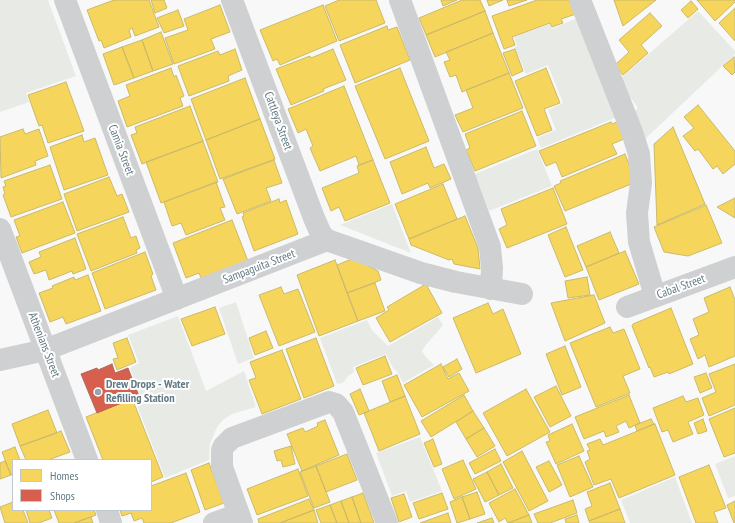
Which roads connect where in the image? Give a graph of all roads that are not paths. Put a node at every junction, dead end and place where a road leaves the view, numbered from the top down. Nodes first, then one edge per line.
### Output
1 (65, 0) edge
2 (232, 0) edge
3 (400, 0) edge
4 (580, 0) edge
5 (0, 229) edge
6 (327, 240) junction
7 (735, 267) edge
8 (491, 289) junction
9 (522, 294) dead end
10 (655, 296) junction
11 (177, 299) junction
12 (627, 307) dead end
13 (45, 350) junction
14 (0, 360) edge
15 (87, 459) edge
16 (106, 511) edge
17 (241, 519) edge
18 (112, 523) edge
19 (214, 523) edge
20 (387, 523) edge

1 - 11 street, Camia Street
2 - 6 street, Cattleya Street
3 - 8 street
4 - 10 street
5 - 13 street, Athenians Street
6 - 8 street
6 - 11 street, Sampaguita Street
7 - 10 street, Cabal Street
8 - 9 street
10 - 12 street, Cabal Street
11 - 13 street, Sampaguita Street
13 - 14 street, Sampaguita Street
13 - 15 street, Athenians Street
16 - 18 street
17 - 19 street
17 - 20 street

